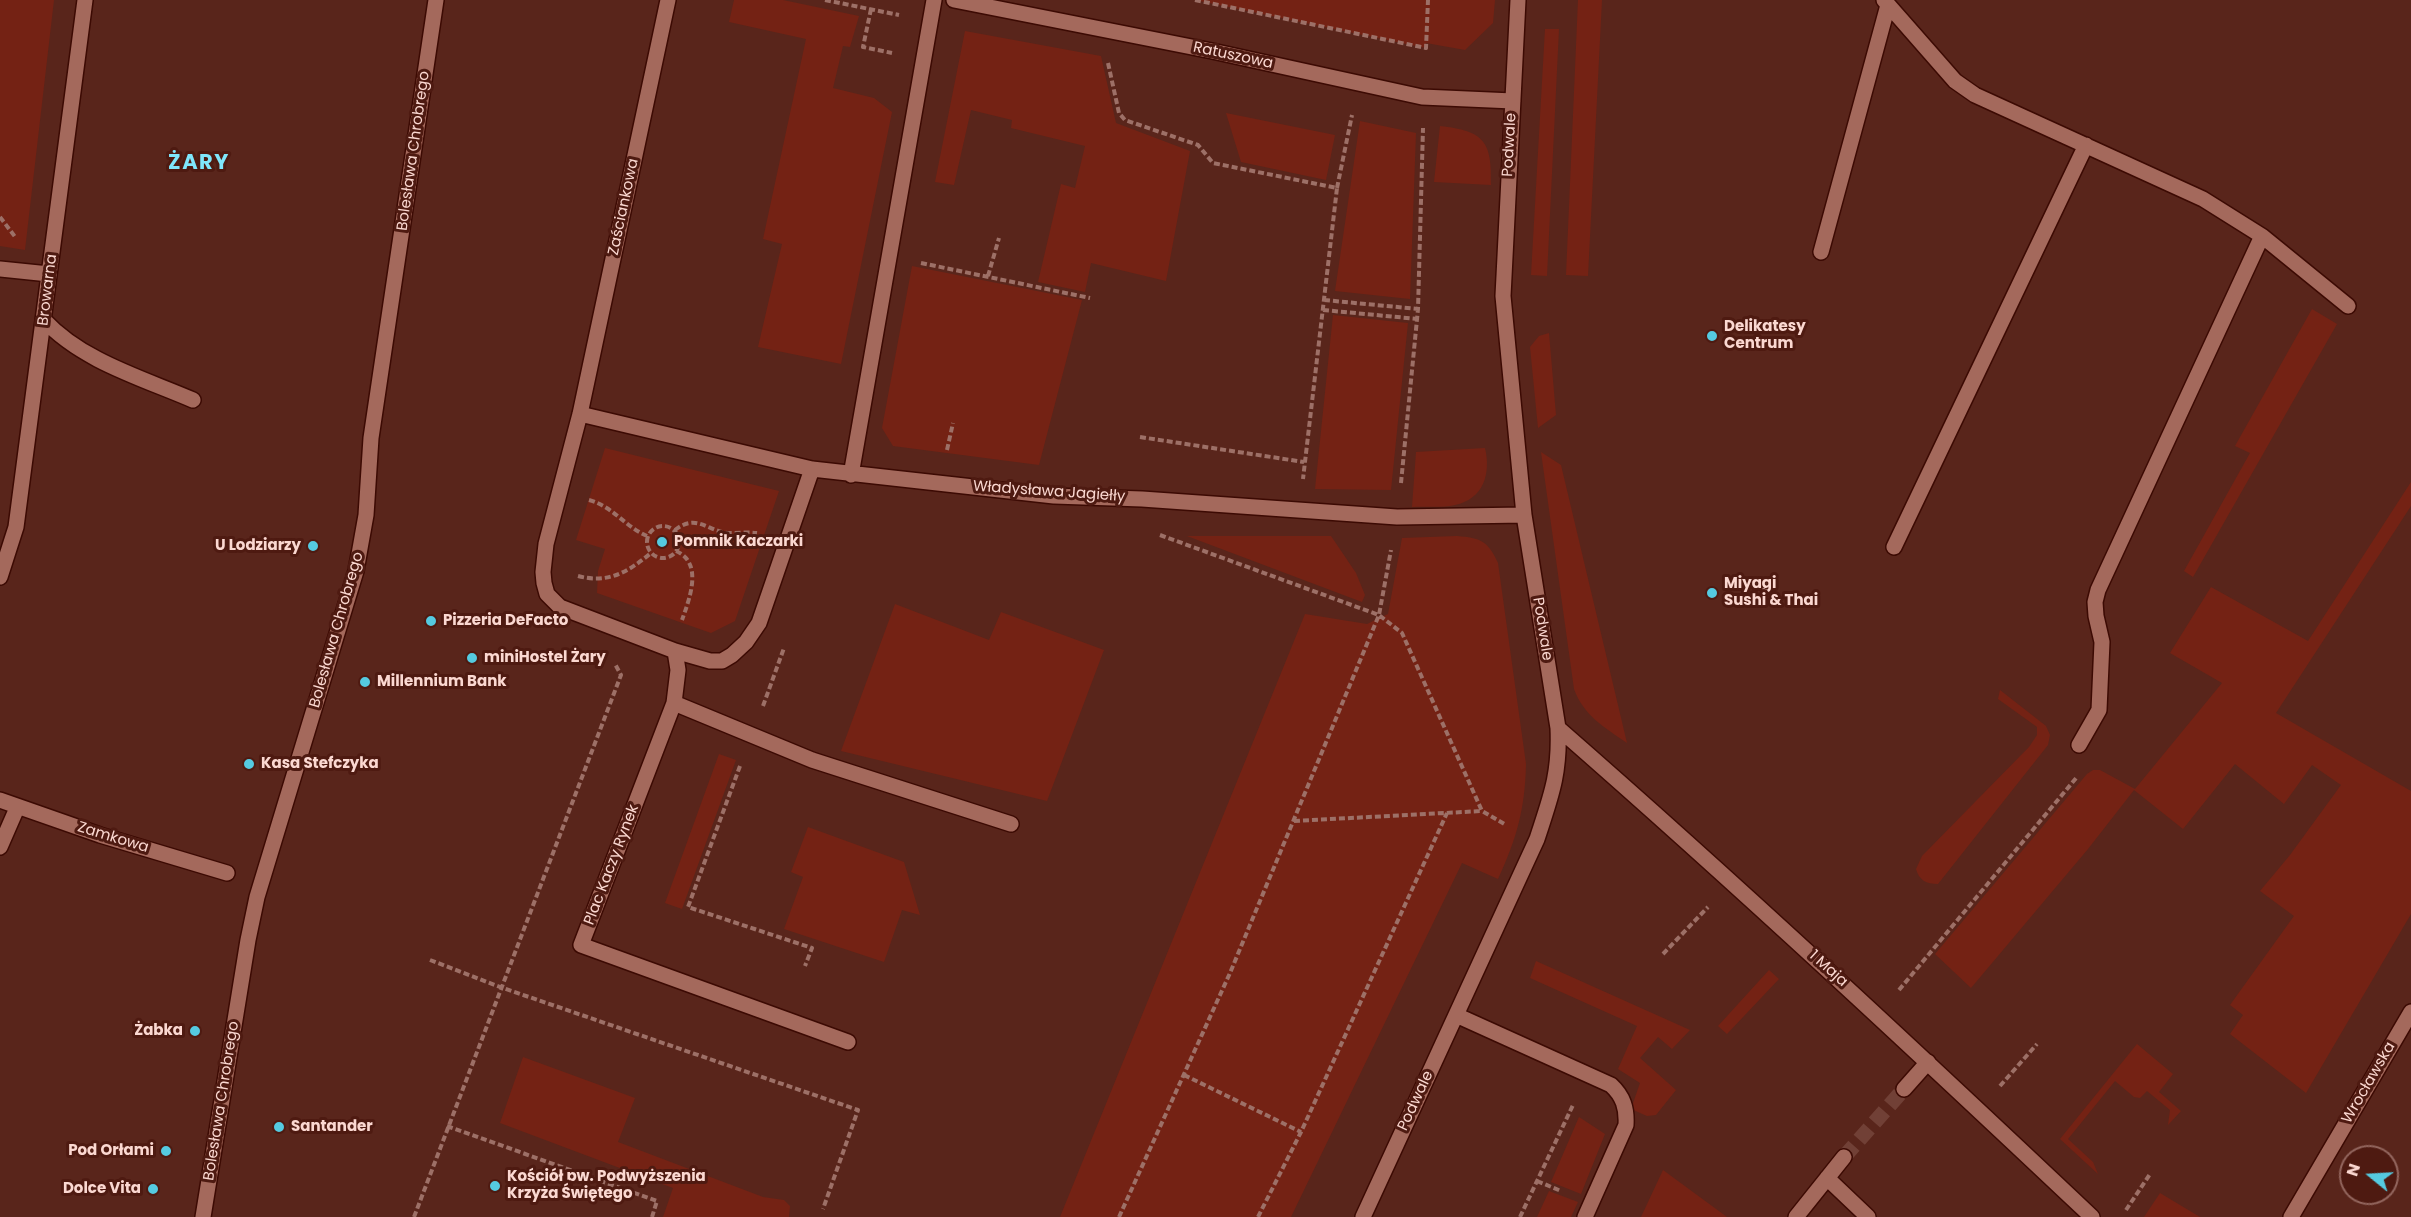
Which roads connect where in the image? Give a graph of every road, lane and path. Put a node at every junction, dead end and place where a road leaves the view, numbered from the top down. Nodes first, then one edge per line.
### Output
1 (85, 0) edge
2 (436, 0) edge
3 (668, 0) edge
4 (934, 0) edge
5 (954, 0) edge
6 (1195, 0) edge
7 (1428, 0) edge
8 (1518, 0) edge
9 (1215, 2) edge
10 (1886, 2) edge
11 (871, 9) dead end
12 (1106, 52) dead end
13 (901, 54) dead end
14 (1513, 101) junction
15 (1423, 126) dead end
16 (1346, 139) dead end
17 (2086, 145) junction
18 (1337, 188) junction
19 (2262, 236) junction
20 (999, 238) dead end
21 (1821, 252) dead end
22 (920, 262) dead end
23 (0, 269) edge
24 (50, 274) junction
25 (988, 276) junction
26 (1090, 298) dead end
27 (1324, 300) junction
28 (2348, 306) dead end
29 (1418, 309) junction
30 (1323, 310) junction
31 (1418, 319) junction
32 (45, 320) junction
33 (193, 400) dead end
34 (580, 414) junction
35 (953, 423) dead end
36 (1140, 437) dead end
37 (946, 453) dead end
38 (812, 469) junction
39 (851, 475) junction
40 (583, 499) dead end
41 (1524, 514) junction
42 (1397, 517) junction
43 (675, 530) junction
44 (758, 533) dead end
45 (1157, 534) dead end
46 (647, 536) junction
47 (1894, 547) dead end
48 (676, 551) junction
49 (651, 553) junction
50 (572, 574) dead end
51 (0, 577) edge
52 (1379, 615) junction
53 (678, 629) dead end
54 (787, 639) dead end
55 (675, 651) junction
56 (610, 660) dead end
57 (674, 703) junction
58 (1558, 728) junction
59 (752, 735) junction
60 (2079, 745) dead end
61 (2082, 771) dead end
62 (0, 800) edge
63 (17, 808) junction
64 (1482, 811) junction
65 (1447, 813) junction
66 (1294, 821) junction
67 (1011, 824) dead end
68 (1512, 828) dead end
69 (0, 848) edge
70 (226, 873) dead end
71 (1708, 907) dead end
72 (1663, 954) dead end
73 (430, 960) dead end
74 (805, 966) dead end
75 (500, 987) junction
76 (1896, 993) dead end
77 (2411, 1011) edge
78 (1456, 1015) junction
79 (849, 1042) dead end
80 (2037, 1044) dead end
81 (1928, 1062) junction
82 (1184, 1075) junction
83 (1904, 1089) tunnel mouth
84 (1997, 1089) dead end
85 (1575, 1099) dead end
86 (447, 1125) junction
87 (1301, 1132) junction
88 (1844, 1157) tunnel mouth
89 (2150, 1174) dead end
90 (1827, 1178) junction
91 (824, 1209) dead end
92 (2126, 1210) dead end
93 (203, 1217) edge
94 (414, 1217) edge
95 (652, 1217) edge
96 (1119, 1217) edge
97 (1258, 1217) edge
98 (1363, 1217) edge
99 (1520, 1217) edge
100 (1585, 1217) edge
101 (1796, 1217) edge
102 (1868, 1217) edge
103 (2092, 1217) edge
104 (2291, 1217) edge

1 - 24 street, Browarna
2 - 93 street, Bolesława Chrobrego
3 - 34 street, Zaściankowa
4 - 39 street
5 - 14 street, Ratuszowa
6 - 9 path
7 - 9 path
8 - 14 street, Podwale
10 - 17 street
10 - 21 street
11 - 13 path
12 - 18 path
14 - 41 street, Podwale
15 - 29 path
16 - 18 path
17 - 19 street
17 - 47 street
18 - 27 path
19 - 28 street
19 - 60 street
20 - 25 path
22 - 25 path
23 - 24 street
24 - 32 street, Browarna
25 - 26 path
27 - 29 path
27 - 30 path
29 - 31 path
30 - 31 path
30 - 36 path
31 - 42 path
32 - 33 street
32 - 51 street, Browarna
34 - 38 street, Władysława Jagiełły
34 - 55 street
35 - 37 path
38 - 39 street, Władysława Jagiełły
38 - 55 street
39 - 42 street, Władysława Jagiełły
40 - 46 path
41 - 42 street, Władysława Jagiełły
41 - 58 street, Podwale
42 - 52 path
43 - 44 path
43 - 46 path
43 - 48 path
45 - 52 path
46 - 49 path
48 - 49 path
48 - 53 path
49 - 50 path
52 - 64 path
52 - 66 path
54 - 59 path
55 - 57 street, Plac Kaczy Rynek
56 - 75 path
57 - 59 street
57 - 79 street, Plac Kaczy Rynek
58 - 78 street, Podwale
58 - 81 street, 1 Maja
59 - 67 street
59 - 74 path
61 - 76 path
62 - 63 street, Zamkowa
63 - 69 street
63 - 70 street, Zamkowa
64 - 65 path
64 - 68 path
65 - 66 path
65 - 87 path
66 - 82 path
71 - 72 path
73 - 75 path
75 - 86 path
75 - 91 path
77 - 104 street, Wrocławska
78 - 98 street, Podwale
78 - 100 street
80 - 84 path
81 - 83 street
81 - 103 street, 1 Maja
82 - 87 path
82 - 96 path
85 - 99 path
86 - 94 path
86 - 95 path
87 - 97 path
88 - 90 street
89 - 92 path
90 - 101 street
90 - 102 street

